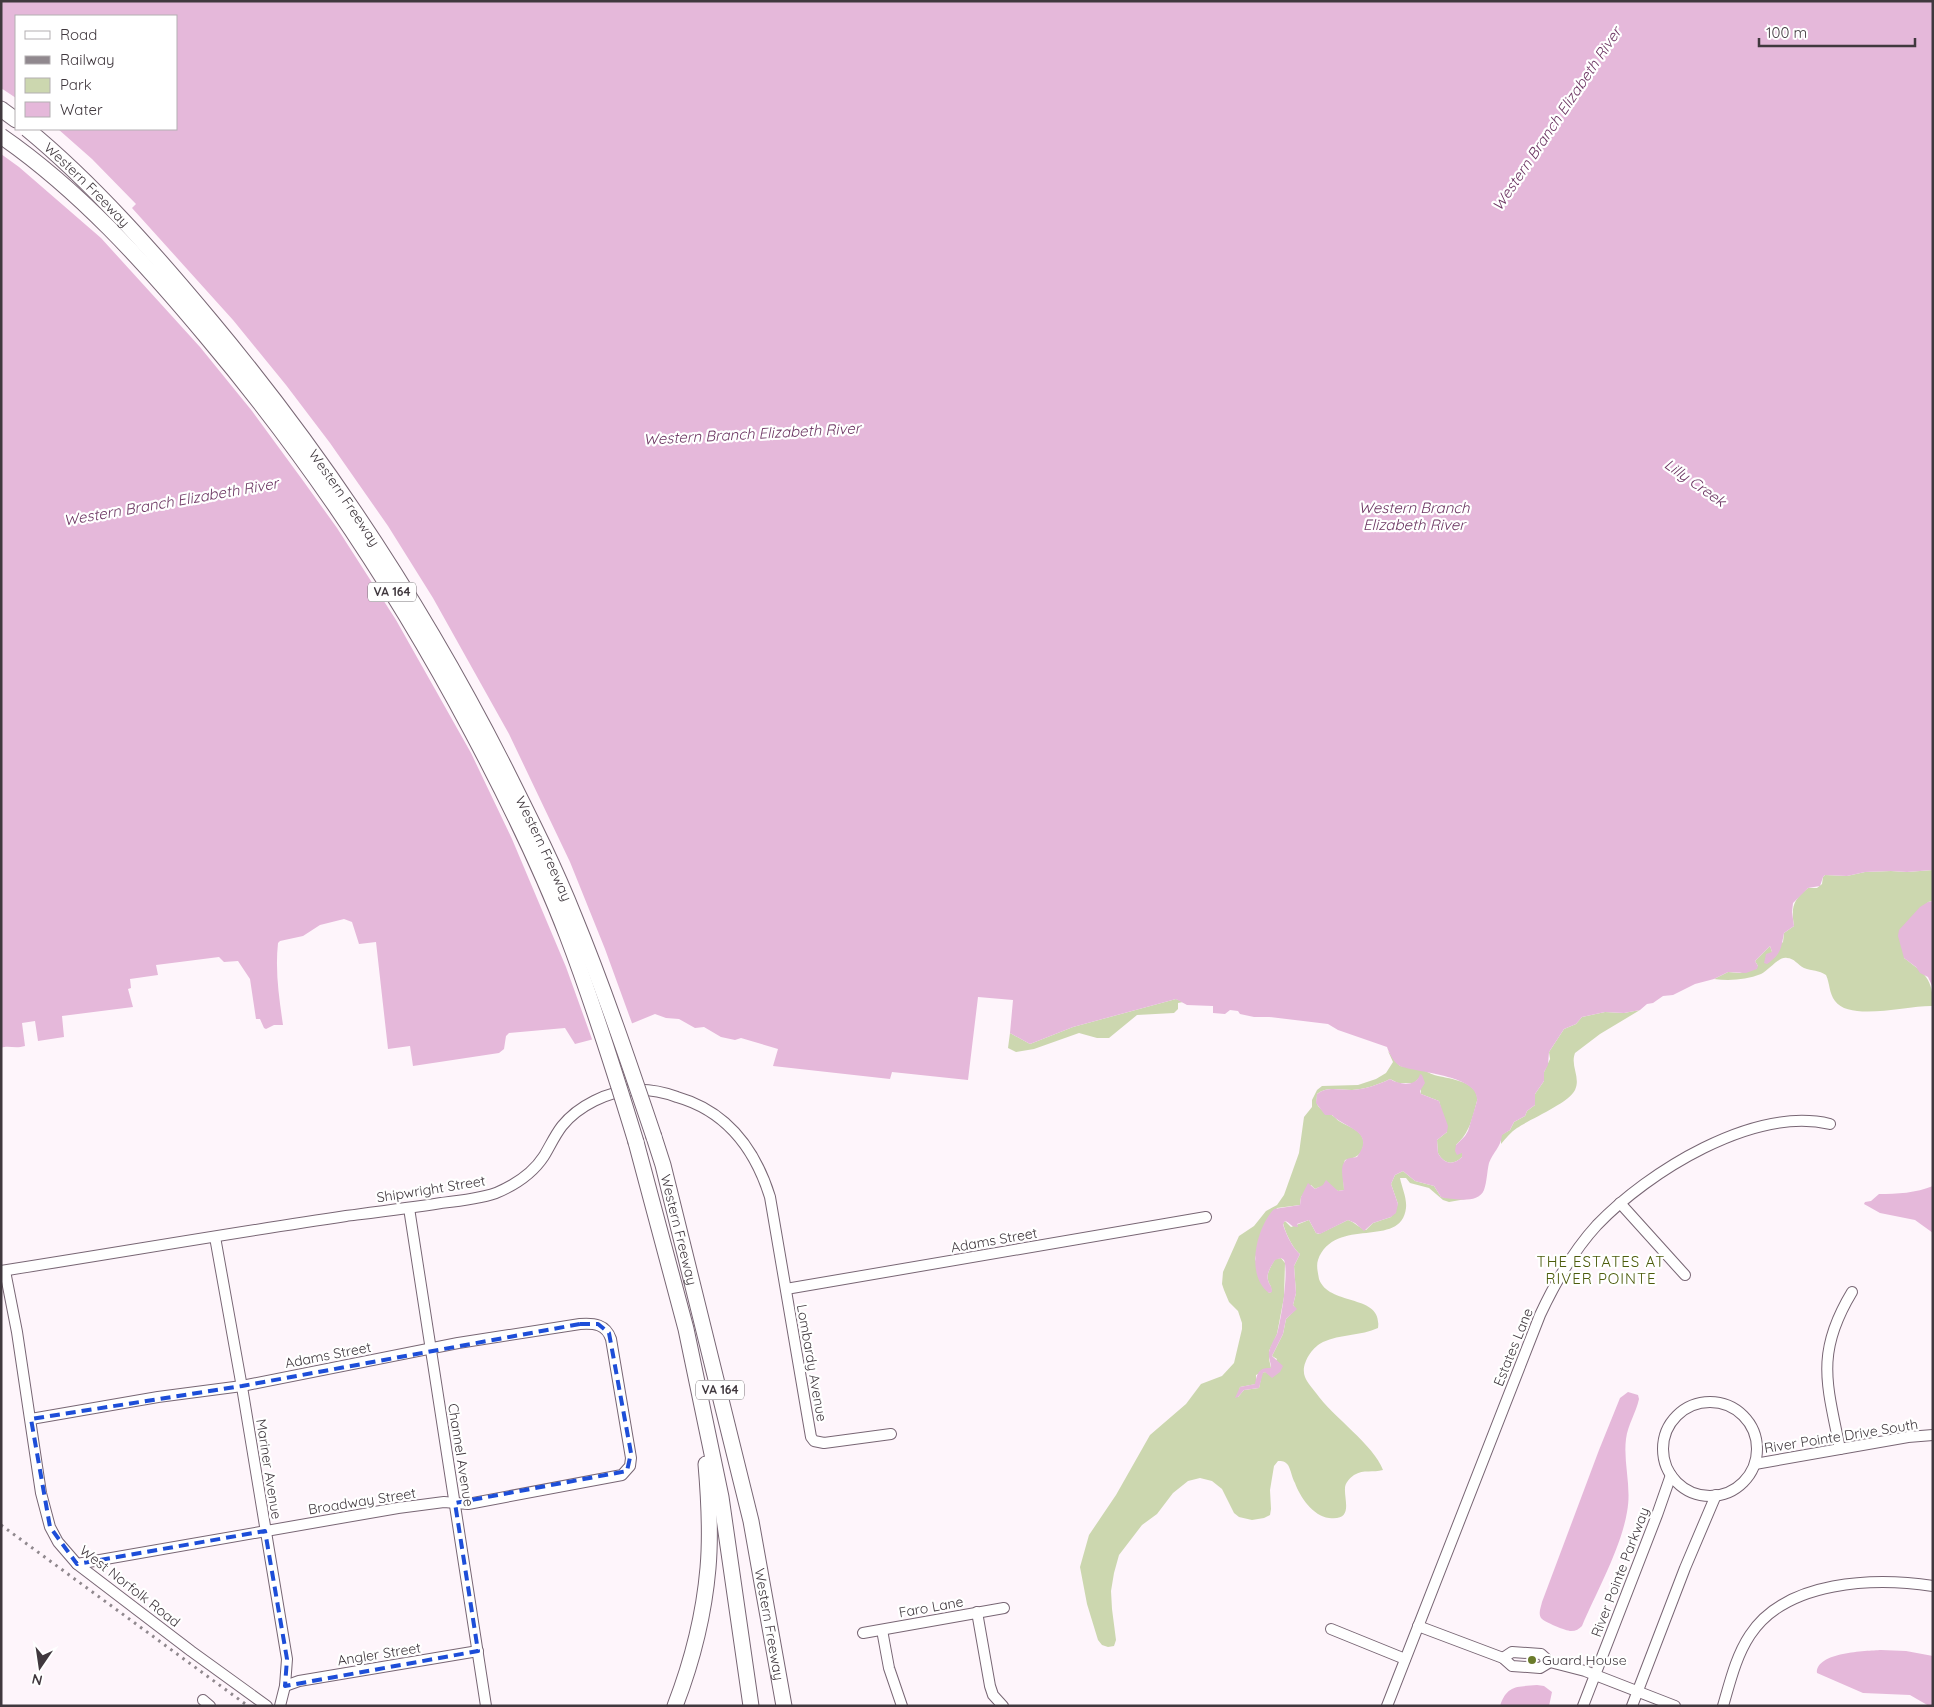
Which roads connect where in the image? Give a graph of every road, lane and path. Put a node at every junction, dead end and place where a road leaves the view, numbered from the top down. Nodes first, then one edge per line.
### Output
1 (1, 109) edge
2 (15, 119) edge
3 (28, 130) edge
4 (1, 136) edge
5 (1830, 1124) dead end
6 (1620, 1203) junction
7 (409, 1208) junction
8 (1206, 1218) dead end
9 (216, 1237) junction
10 (3, 1271) edge
11 (1685, 1275) dead end
12 (786, 1289) junction
13 (1852, 1292) dead end
14 (430, 1349) junction
15 (242, 1386) junction
16 (702, 1406) junction
17 (31, 1419) junction
18 (891, 1434) dead end
19 (1933, 1435) edge
20 (630, 1448) joint
21 (1840, 1449) junction
22 (1755, 1464) junction
23 (1671, 1475) junction
24 (1716, 1495) junction
25 (455, 1503) junction
26 (265, 1531) junction
27 (77, 1564) junction
28 (1933, 1586) edge
29 (1004, 1608) dead end
30 (977, 1612) junction
31 (1418, 1626) junction
32 (882, 1630) junction
33 (1332, 1630) dead end
34 (862, 1633) dead end
35 (478, 1651) junction
36 (776, 1654) junction
37 (1405, 1658) junction
38 (1503, 1658) junction
39 (1550, 1662) junction
40 (1595, 1675) junction
41 (285, 1686) junction
42 (1637, 1692) junction
43 (268, 1706) edge
44 (280, 1706) edge
45 (486, 1706) edge
46 (675, 1706) edge
47 (750, 1706) edge
48 (784, 1706) edge
49 (794, 1706) edge
50 (902, 1706) edge
51 (1003, 1706) edge
52 (1386, 1706) edge
53 (1584, 1706) edge
54 (1632, 1706) edge
55 (1675, 1706) edge
56 (1723, 1706) edge

1 - 2 highway
3 - 36 highway, Western Freeway / VA 164, bridge
4 - 16 highway, Western Freeway / VA 164, bridge
5 - 6 street, Estates Lane
6 - 11 street
6 - 31 street, Estates Lane
7 - 9 street, Shipwright Street
7 - 12 street, Shipwright Street
7 - 14 street, Channel Avenue
8 - 12 street, Adams Street
9 - 10 street, Shipwright Street
9 - 15 street, Mariner Avenue
10 - 17 street, West Norfolk Road
12 - 18 street, Lombardy Avenue
13 - 21 street
14 - 15 street, Adams Street
14 - 20 street, Adams Street
14 - 25 street, Channel Avenue
15 - 17 street, Adams Street
15 - 26 street, Mariner Avenue
16 - 46 highway
16 - 47 highway, Western Freeway / VA 164
17 - 27 street, West Norfolk Road
19 - 21 street, River Pointe Drive South
20 - 25 street, Broadway Street
21 - 22 street, River Pointe Drive South
22 - 23 street
22 - 24 street
23 - 24 street
23 - 40 street, River Pointe Parkway
24 - 42 street
25 - 26 street, Broadway Street
25 - 35 street, Channel Avenue
26 - 27 street, Broadway Street
26 - 41 street, Mariner Avenue
27 - 43 street, West Norfolk Road
28 - 56 street
29 - 30 street, Faro Lane
30 - 32 street, Faro Lane
30 - 51 street
31 - 37 street, Estates Lane
31 - 38 street
32 - 34 street, Faro Lane
32 - 50 street
33 - 37 street
35 - 41 street, Angler Street
35 - 45 street, Channel Avenue
36 - 48 highway, Western Freeway / VA 164
36 - 49 highway
37 - 52 street, Estates Lane
38 - 39 street
38 - 39 street
39 - 40 street
40 - 42 street
40 - 53 street, River Pointe Parkway
41 - 44 street, Mariner Avenue
42 - 54 street
42 - 55 street

